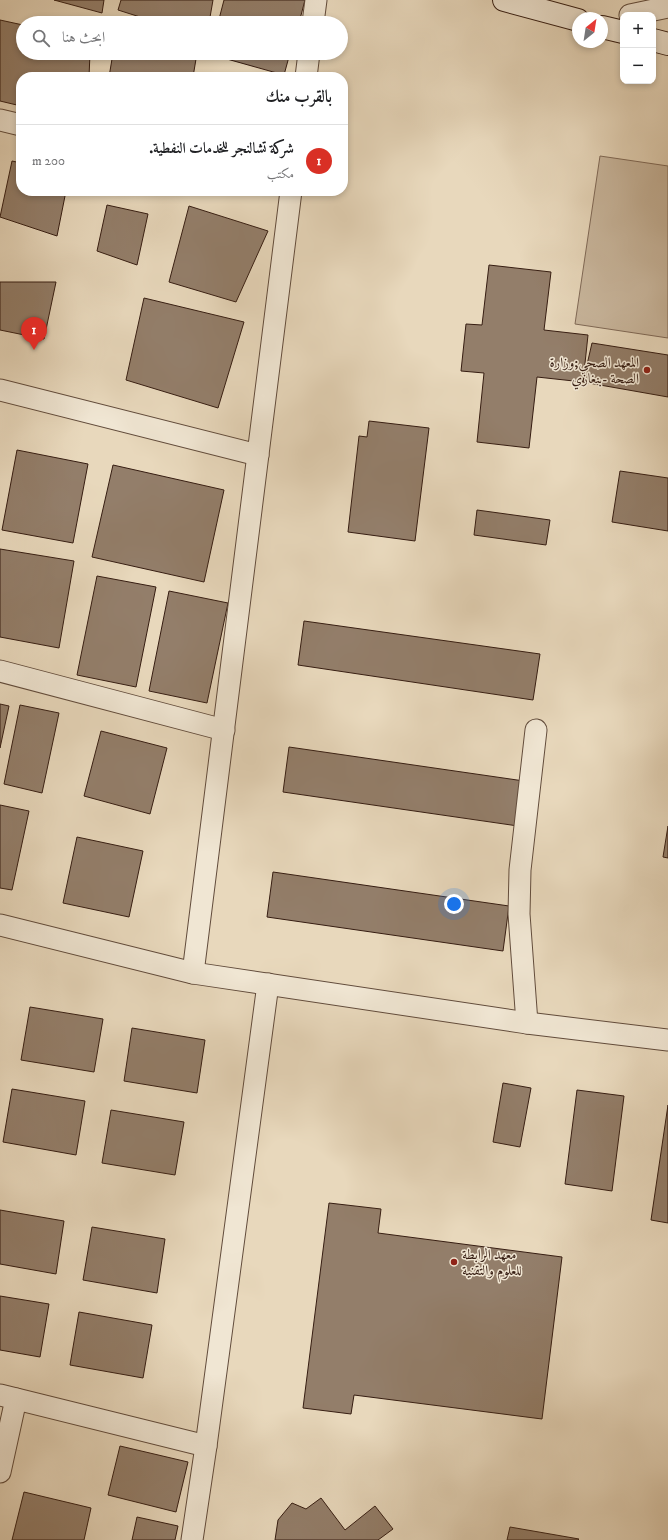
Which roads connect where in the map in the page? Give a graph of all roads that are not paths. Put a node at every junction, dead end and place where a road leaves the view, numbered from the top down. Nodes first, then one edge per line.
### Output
1 (316, 0) edge
2 (504, 0) edge
3 (668, 7) edge
4 (644, 12) edge
5 (314, 16) edge
6 (620, 17) edge
7 (572, 18) edge
8 (608, 20) edge
9 (608, 28) edge
10 (620, 31) edge
11 (656, 41) edge
12 (668, 44) edge
13 (308, 60) edge
14 (307, 72) edge
15 (0, 120) edge
16 (16, 124) edge
17 (286, 196) edge
18 (0, 390) edge
19 (258, 455) junction
20 (0, 671) edge
21 (224, 730) junction
22 (536, 730) dead end
23 (0, 925) edge
24 (193, 973) junction
25 (268, 984) junction
26 (527, 1022) junction
27 (668, 1040) edge
28 (8, 1397) edge
29 (206, 1446) junction
30 (0, 1472) edge
31 (192, 1540) edge

1 - 5 street
2 - 7 main road
3 - 4 street
6 - 8 street
9 - 10 main road
11 - 12 main road
13 - 14 street
15 - 16 street
17 - 19 street
18 - 19 street
19 - 21 street
20 - 21 street
21 - 24 street
22 - 26 street
23 - 24 street
24 - 25 street
25 - 26 street
25 - 29 street
26 - 27 street
28 - 29 street
28 - 30 street
29 - 31 street

